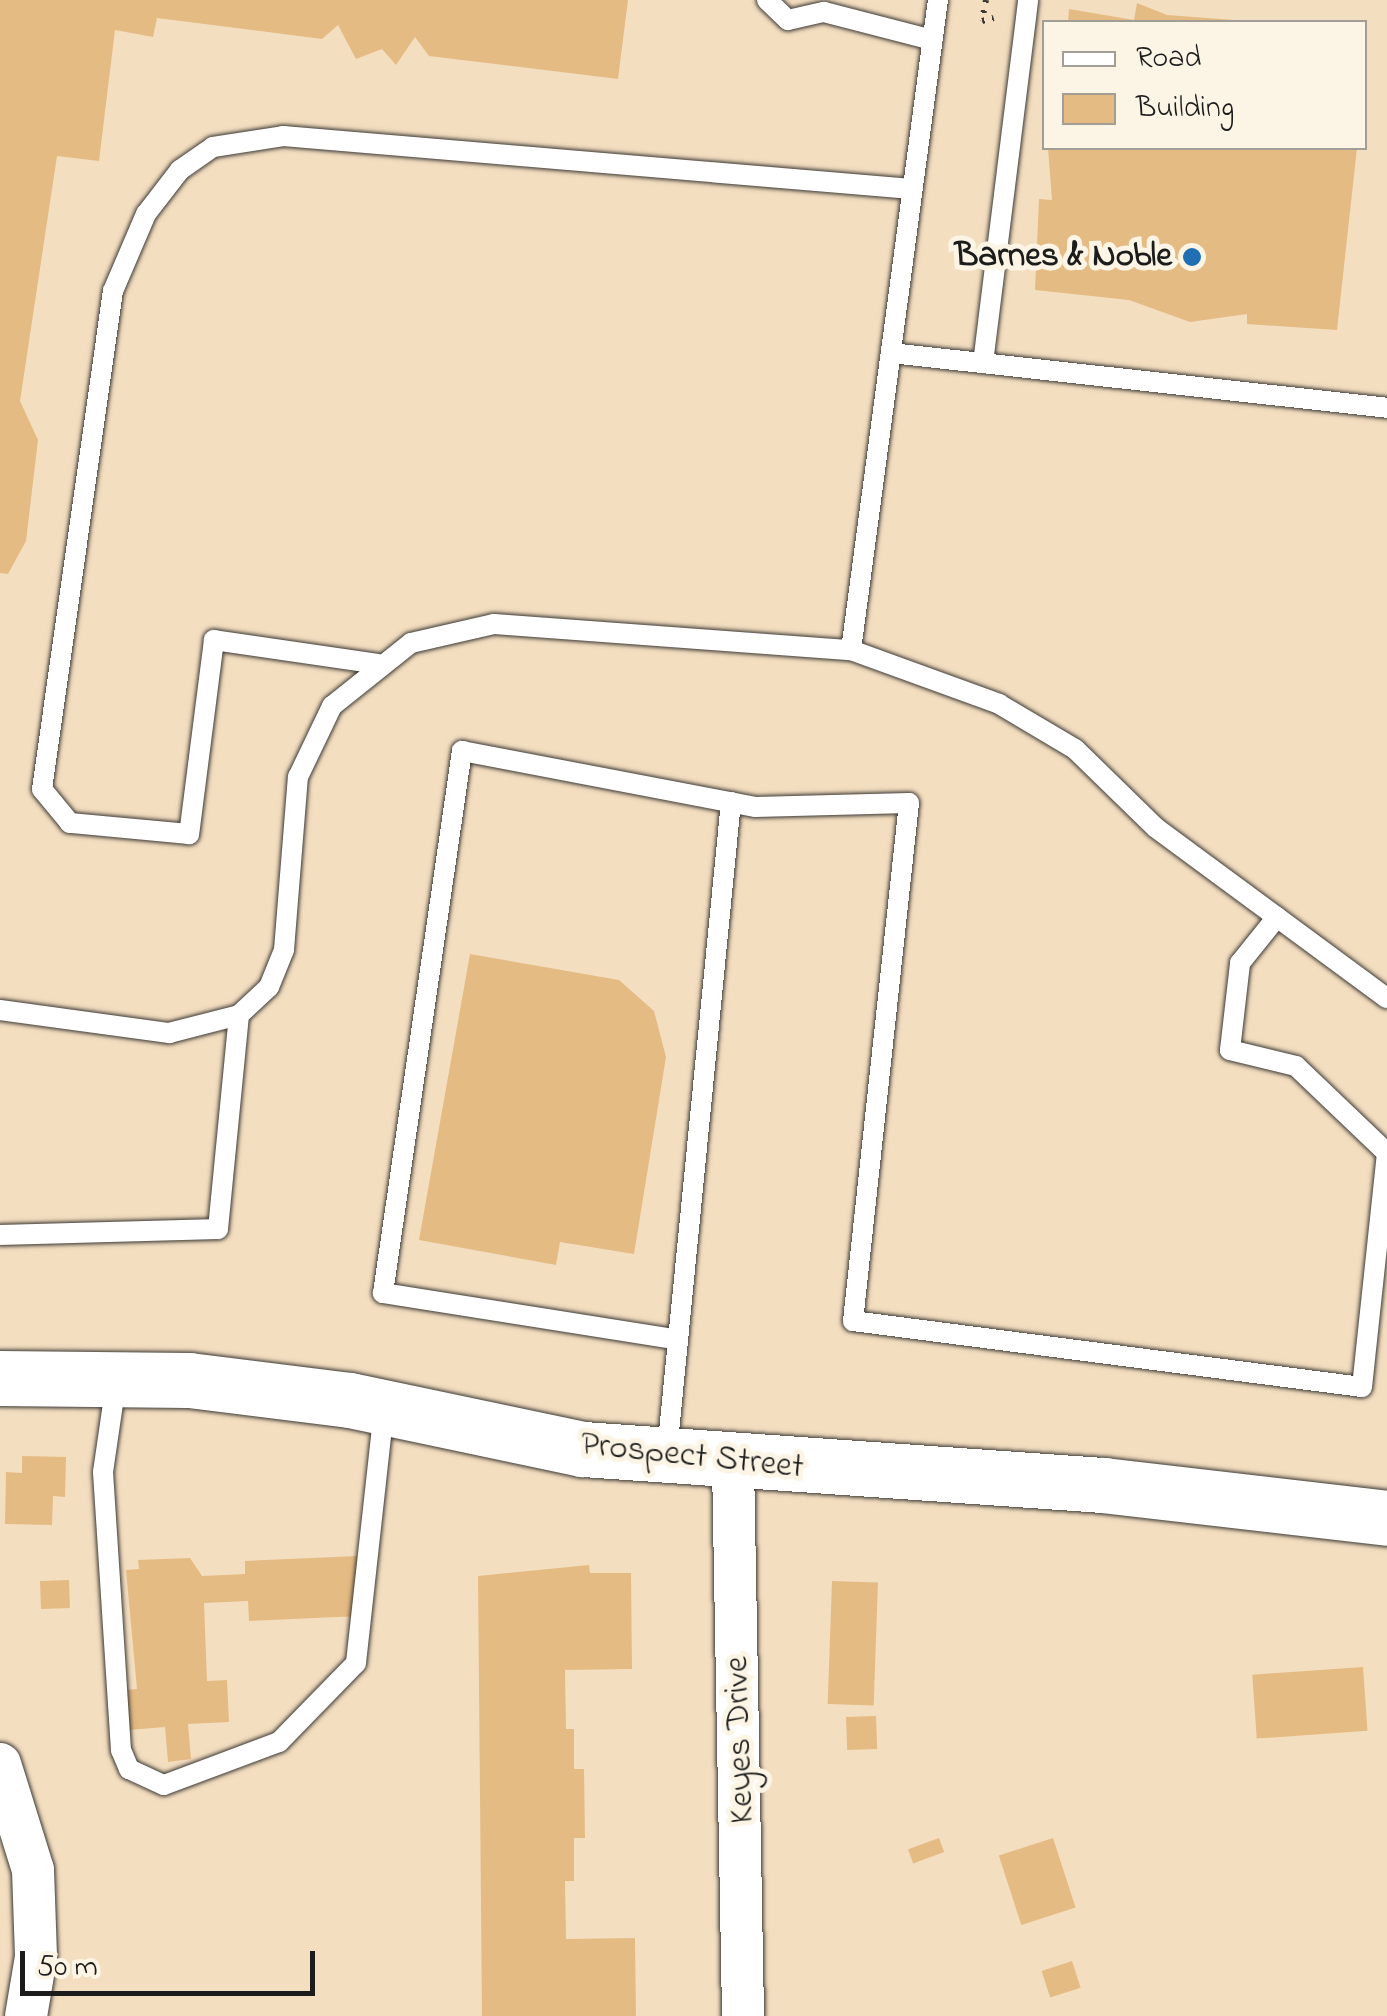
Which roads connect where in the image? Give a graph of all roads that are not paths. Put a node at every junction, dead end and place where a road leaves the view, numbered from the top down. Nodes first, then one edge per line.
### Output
1 (768, 0) edge
2 (938, 0) edge
3 (1028, 0) edge
4 (932, 40) junction
5 (912, 188) junction
6 (891, 353) junction
7 (984, 363) junction
8 (1387, 408) edge
9 (851, 650) junction
10 (378, 664) junction
11 (732, 802) junction
12 (1277, 916) junction
13 (1344, 969) junction
14 (1387, 998) edge
15 (0, 1010) edge
16 (1387, 1013) edge
17 (239, 1015) junction
18 (0, 1234) edge
19 (674, 1340) junction
20 (117, 1376) junction
21 (0, 1378) edge
22 (384, 1407) junction
23 (666, 1458) junction
24 (733, 1464) junction
25 (1387, 1518) edge
26 (0, 1764) edge
27 (26, 2016) edge
28 (743, 2016) edge

1 - 4 lane
2 - 4 lane
3 - 7 lane
4 - 5 lane
5 - 6 lane
5 - 10 lane
6 - 7 lane
6 - 9 lane
7 - 8 lane
9 - 10 lane
9 - 12 lane
10 - 17 lane
11 - 12 lane
11 - 19 lane
11 - 19 lane
12 - 13 lane
13 - 14 lane
13 - 16 lane
15 - 17 lane
17 - 18 lane
19 - 23 lane
20 - 21 street, Prospect Street
20 - 22 street, Prospect Street
20 - 22 lane
22 - 23 street, Prospect Street
23 - 24 street, Prospect Street
24 - 25 street, Prospect Street
24 - 28 street, Keyes Drive
26 - 27 street

